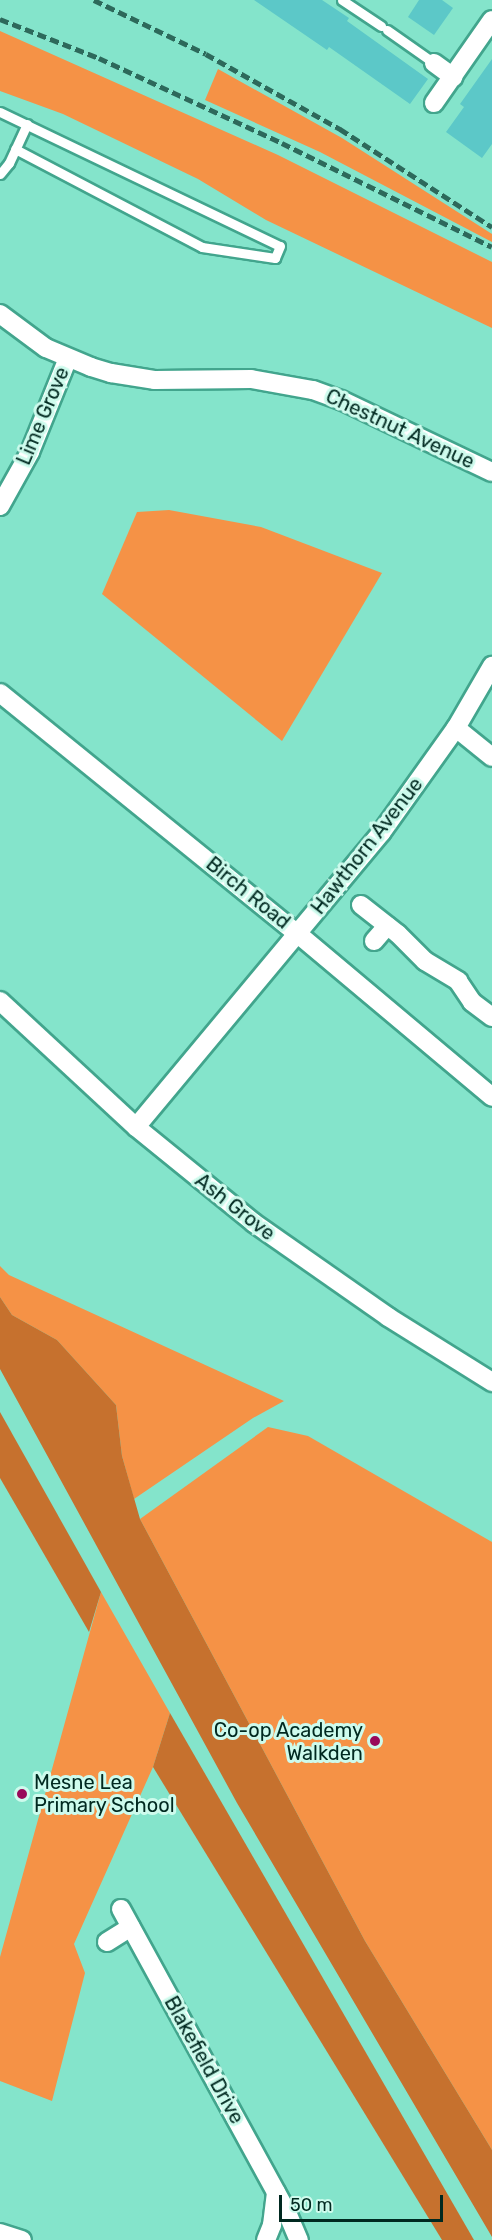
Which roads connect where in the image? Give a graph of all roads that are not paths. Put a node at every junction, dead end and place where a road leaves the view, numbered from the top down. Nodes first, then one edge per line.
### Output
1 (342, 0) edge
2 (492, 20) edge
3 (434, 63) joint
4 (453, 76) junction
5 (434, 103) dead end
6 (0, 112) edge
7 (27, 124) junction
8 (15, 149) junction
9 (0, 174) edge
10 (0, 314) edge
11 (68, 358) junction
12 (492, 472) edge
13 (0, 506) edge
14 (492, 666) edge
15 (0, 693) edge
16 (456, 728) junction
17 (492, 757) edge
18 (361, 905) dead end
19 (387, 926) junction
20 (298, 934) junction
21 (374, 941) dead end
22 (0, 1001) edge
23 (492, 1017) edge
24 (492, 1097) edge
25 (136, 1127) junction
26 (492, 1382) edge
27 (121, 1909) dead end
28 (131, 1927) junction
29 (107, 1942) dead end
30 (276, 2192) junction
31 (0, 2233) edge
32 (22, 2240) edge
33 (266, 2240) edge
34 (299, 2240) edge

1 - 3 lane
2 - 4 street
3 - 4 street
4 - 5 street
6 - 7 lane
7 - 8 lane
7 - 8 lane
8 - 9 lane
10 - 11 street, Chestnut Avenue
11 - 12 street, Chestnut Avenue
11 - 13 street, Lime Grove
14 - 16 street, Hawthorn Avenue
15 - 20 street, Birch Road
16 - 17 street
16 - 20 street, Hawthorn Avenue
18 - 19 street
19 - 21 street
19 - 23 street
20 - 24 street, Birch Road
20 - 25 street, Hawthorn Avenue
22 - 25 street, Ash Grove
25 - 26 street, Ash Grove
27 - 28 street, Blakefield Drive
28 - 29 street
28 - 30 street, Blakefield Drive
30 - 33 street
30 - 34 street, Blakefield Drive
31 - 32 street

